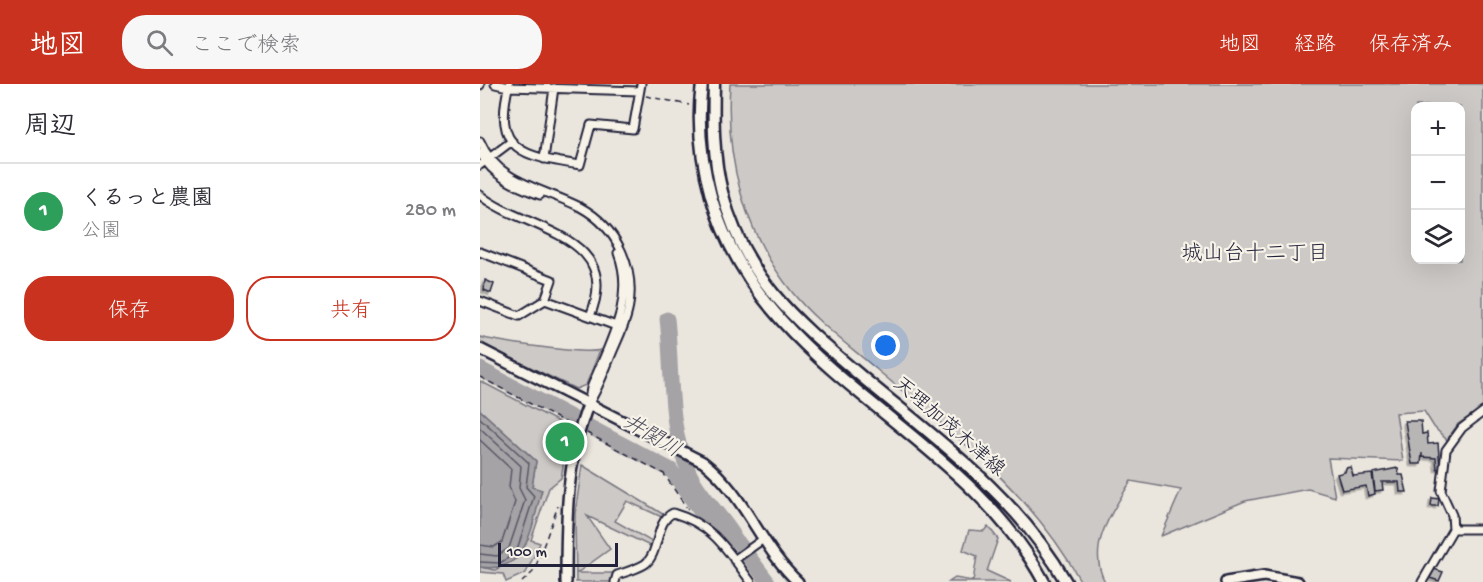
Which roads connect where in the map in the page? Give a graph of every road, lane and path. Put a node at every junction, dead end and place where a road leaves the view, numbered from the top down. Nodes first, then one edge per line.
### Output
1 (495, 84) edge
2 (702, 84) edge
3 (714, 84) edge
4 (508, 85) edge
5 (554, 88) junction
6 (639, 90) edge
7 (689, 105) dead end
8 (480, 141) edge
9 (512, 141) junction
10 (480, 153) edge
11 (544, 159) junction
12 (485, 161) edge
13 (480, 195) edge
14 (480, 252) edge
15 (545, 300) junction
16 (480, 301) edge
17 (590, 316) junction
18 (619, 327) junction
19 (480, 349) edge
20 (480, 377) edge
21 (589, 403) junction
22 (1483, 412) edge
23 (580, 429) junction
24 (559, 505) dead end
25 (697, 523) junction
26 (1453, 529) junction
27 (1483, 529) edge
28 (762, 540) junction
29 (735, 559) junction
30 (522, 582) edge
31 (566, 582) edge
32 (615, 582) edge
33 (751, 582) edge
34 (798, 582) edge
35 (1044, 582) edge
36 (1066, 582) edge
37 (1226, 582) edge
38 (1298, 582) edge
39 (1422, 582) edge

1 - 4 street
2 - 35 main road, 天理加茂木津線
3 - 36 main road, 天理加茂木津線
4 - 5 street
4 - 9 street
5 - 6 street
5 - 11 street
6 - 7 path
6 - 11 street
8 - 12 street
9 - 11 street
9 - 12 street
10 - 12 street
12 - 18 street
13 - 17 street
14 - 15 street
15 - 16 street
15 - 17 street
17 - 18 street
18 - 21 street
19 - 21 street
20 - 23 path
21 - 23 street
21 - 28 street
22 - 26 street
23 - 25 path
23 - 31 street
24 - 30 path
25 - 29 street
25 - 32 street
26 - 27 street
26 - 39 street
28 - 29 street
28 - 34 street
29 - 33 street
37 - 38 street

